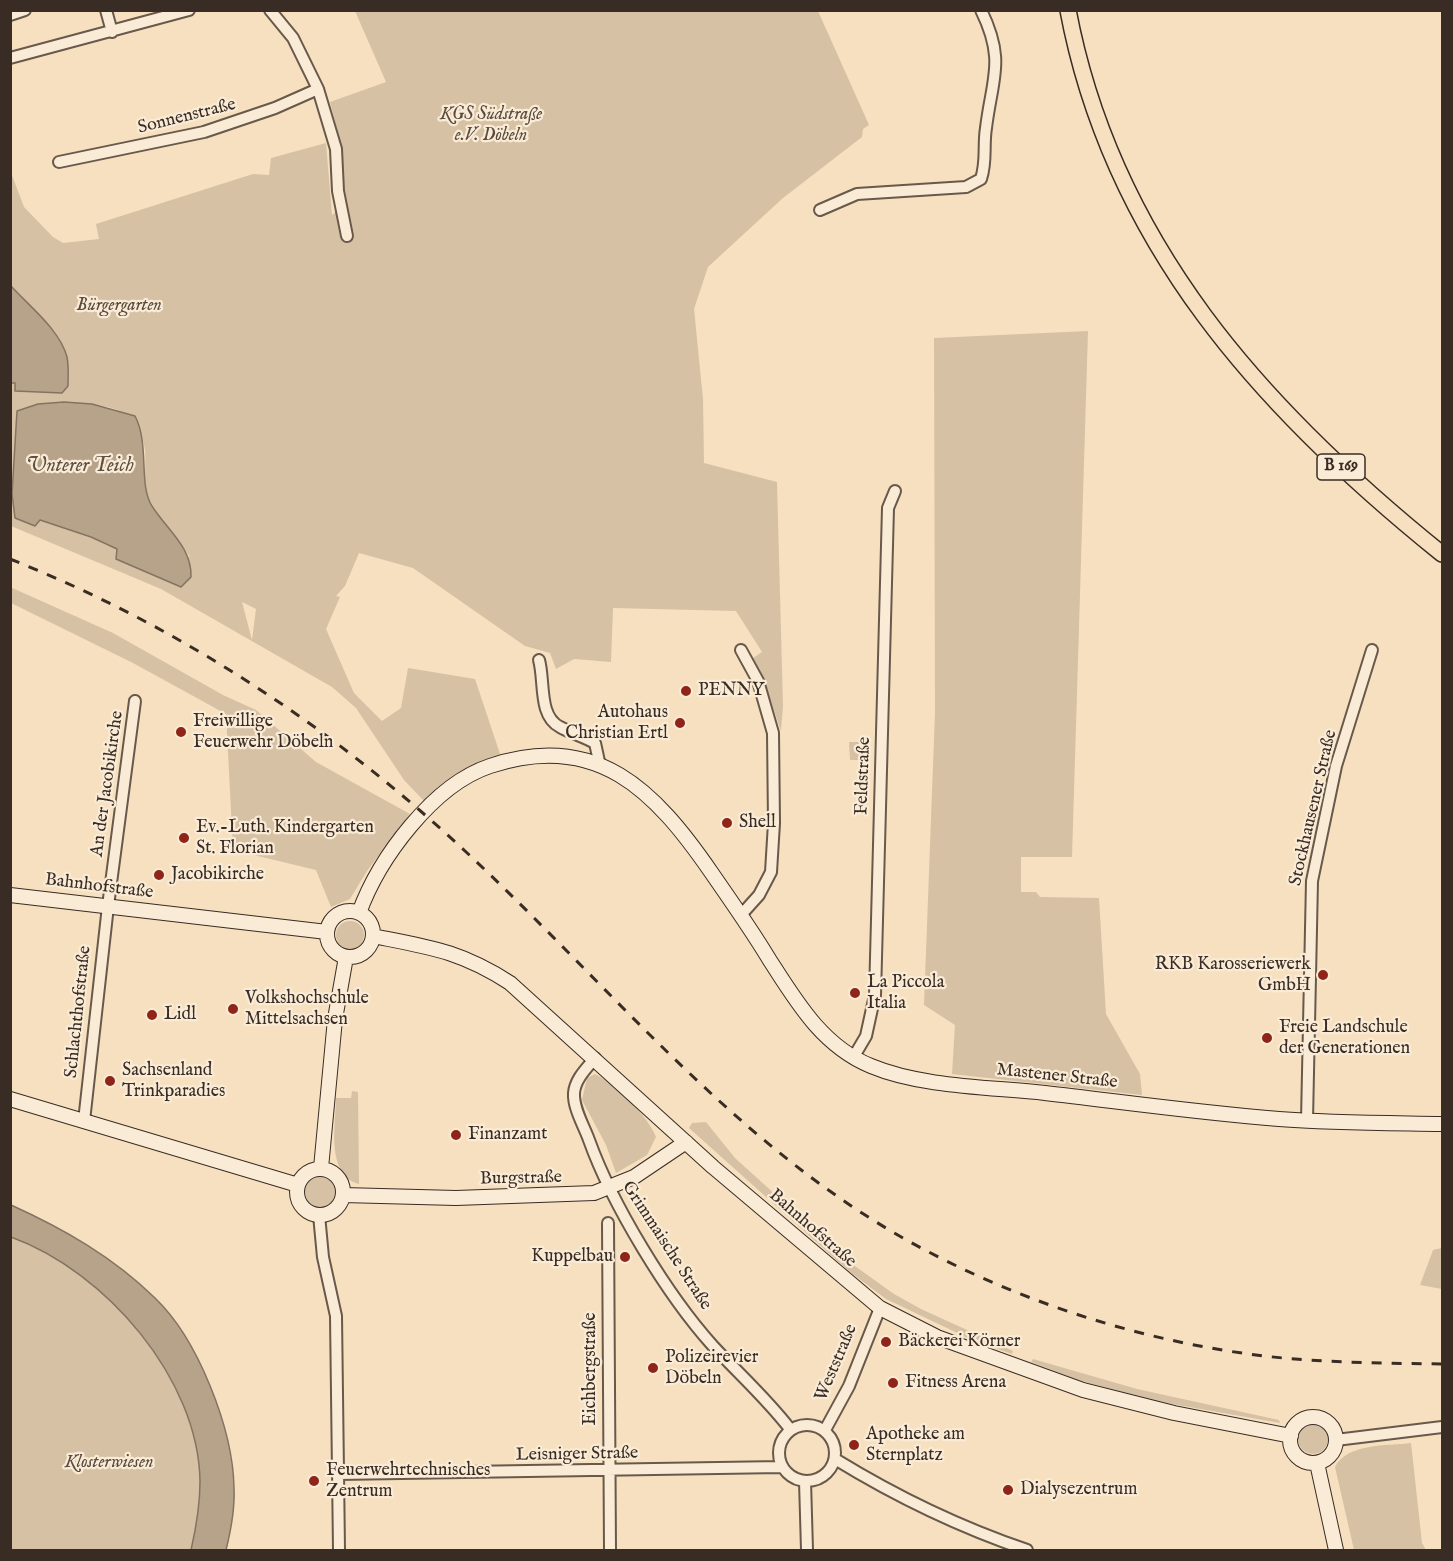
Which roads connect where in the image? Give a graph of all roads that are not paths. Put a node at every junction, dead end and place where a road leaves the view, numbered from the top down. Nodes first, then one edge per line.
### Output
1 (25, 10) edge
2 (106, 10) edge
3 (189, 10) edge
4 (270, 10) edge
5 (981, 10) edge
6 (1068, 10) edge
7 (10, 15) edge
8 (112, 32) junction
9 (10, 58) edge
10 (318, 88) junction
11 (59, 162) dead end
12 (820, 210) dead end
13 (347, 236) dead end
14 (895, 491) dead end
15 (1443, 554) edge
16 (741, 650) dead end
17 (1372, 650) dead end
18 (539, 660) dead end
19 (135, 701) dead end
20 (600, 766) junction
21 (10, 894) edge
22 (108, 906) junction
23 (359, 913) junction
24 (741, 915) junction
25 (327, 932) junction
26 (373, 936) junction
27 (346, 957) junction
28 (595, 1058) junction
29 (853, 1058) junction
30 (10, 1099) edge
31 (1307, 1120) junction
32 (84, 1121) junction
33 (1443, 1124) edge
34 (686, 1142) junction
35 (321, 1168) junction
36 (298, 1185) junction
37 (609, 1189) junction
38 (343, 1195) junction
39 (319, 1215) junction
40 (608, 1223) dead end
41 (880, 1308) junction
42 (1442, 1428) edge
43 (790, 1429) junction
44 (825, 1430) junction
45 (1291, 1436) junction
46 (1336, 1440) junction
47 (836, 1459) junction
48 (1317, 1463) junction
49 (781, 1467) junction
50 (608, 1471) junction
51 (338, 1474) junction
52 (805, 1481) junction
53 (339, 1551) edge
54 (610, 1551) edge
55 (807, 1551) edge
56 (1027, 1551) edge
57 (1336, 1551) edge

1 - 7 street
2 - 8 street
3 - 8 street
4 - 10 street
5 - 12 street
6 - 15 main road, B 169
8 - 9 street
10 - 11 street, Sonnenstraße
10 - 13 street
14 - 29 street, Feldstraße
16 - 24 street
17 - 31 street, Stockhausener Straße
18 - 20 street
19 - 22 street, An der Jacobikirche
20 - 23 main road, Mastener Straße
20 - 24 main road, Mastener Straße
21 - 22 main road, Bahnhofstraße
22 - 25 main road, Bahnhofstraße
22 - 32 street, Schlachthofstraße
23 - 25 main road
23 - 26 main road
24 - 29 main road, Mastener Straße
25 - 27 main road
26 - 27 main road
26 - 28 main road, Bahnhofstraße
27 - 35 main road
28 - 34 main road, Bahnhofstraße
28 - 37 street, Grimmaische Straße
29 - 31 main road, Mastener Straße
30 - 32 main road
31 - 33 main road, Mastener Straße
32 - 36 main road
34 - 37 main road, Burgstraße
34 - 41 main road, Bahnhofstraße
35 - 36 main road
35 - 38 main road
36 - 39 main road
37 - 38 main road, Burgstraße
37 - 43 street, Grimmaische Straße
38 - 39 main road
39 - 51 street
40 - 50 street, Eichbergstraße
41 - 44 street, Weststraße
41 - 45 main road, Bahnhofstraße
42 - 46 street
43 - 44 street
43 - 49 street
44 - 47 street
45 - 46 main road
45 - 48 main road
46 - 48 main road
47 - 52 street
47 - 56 street
48 - 57 main road
49 - 50 street, Leisniger Straße
49 - 52 street
50 - 51 street, Leisniger Straße
50 - 54 street, Eichbergstraße
51 - 53 street
52 - 55 street

